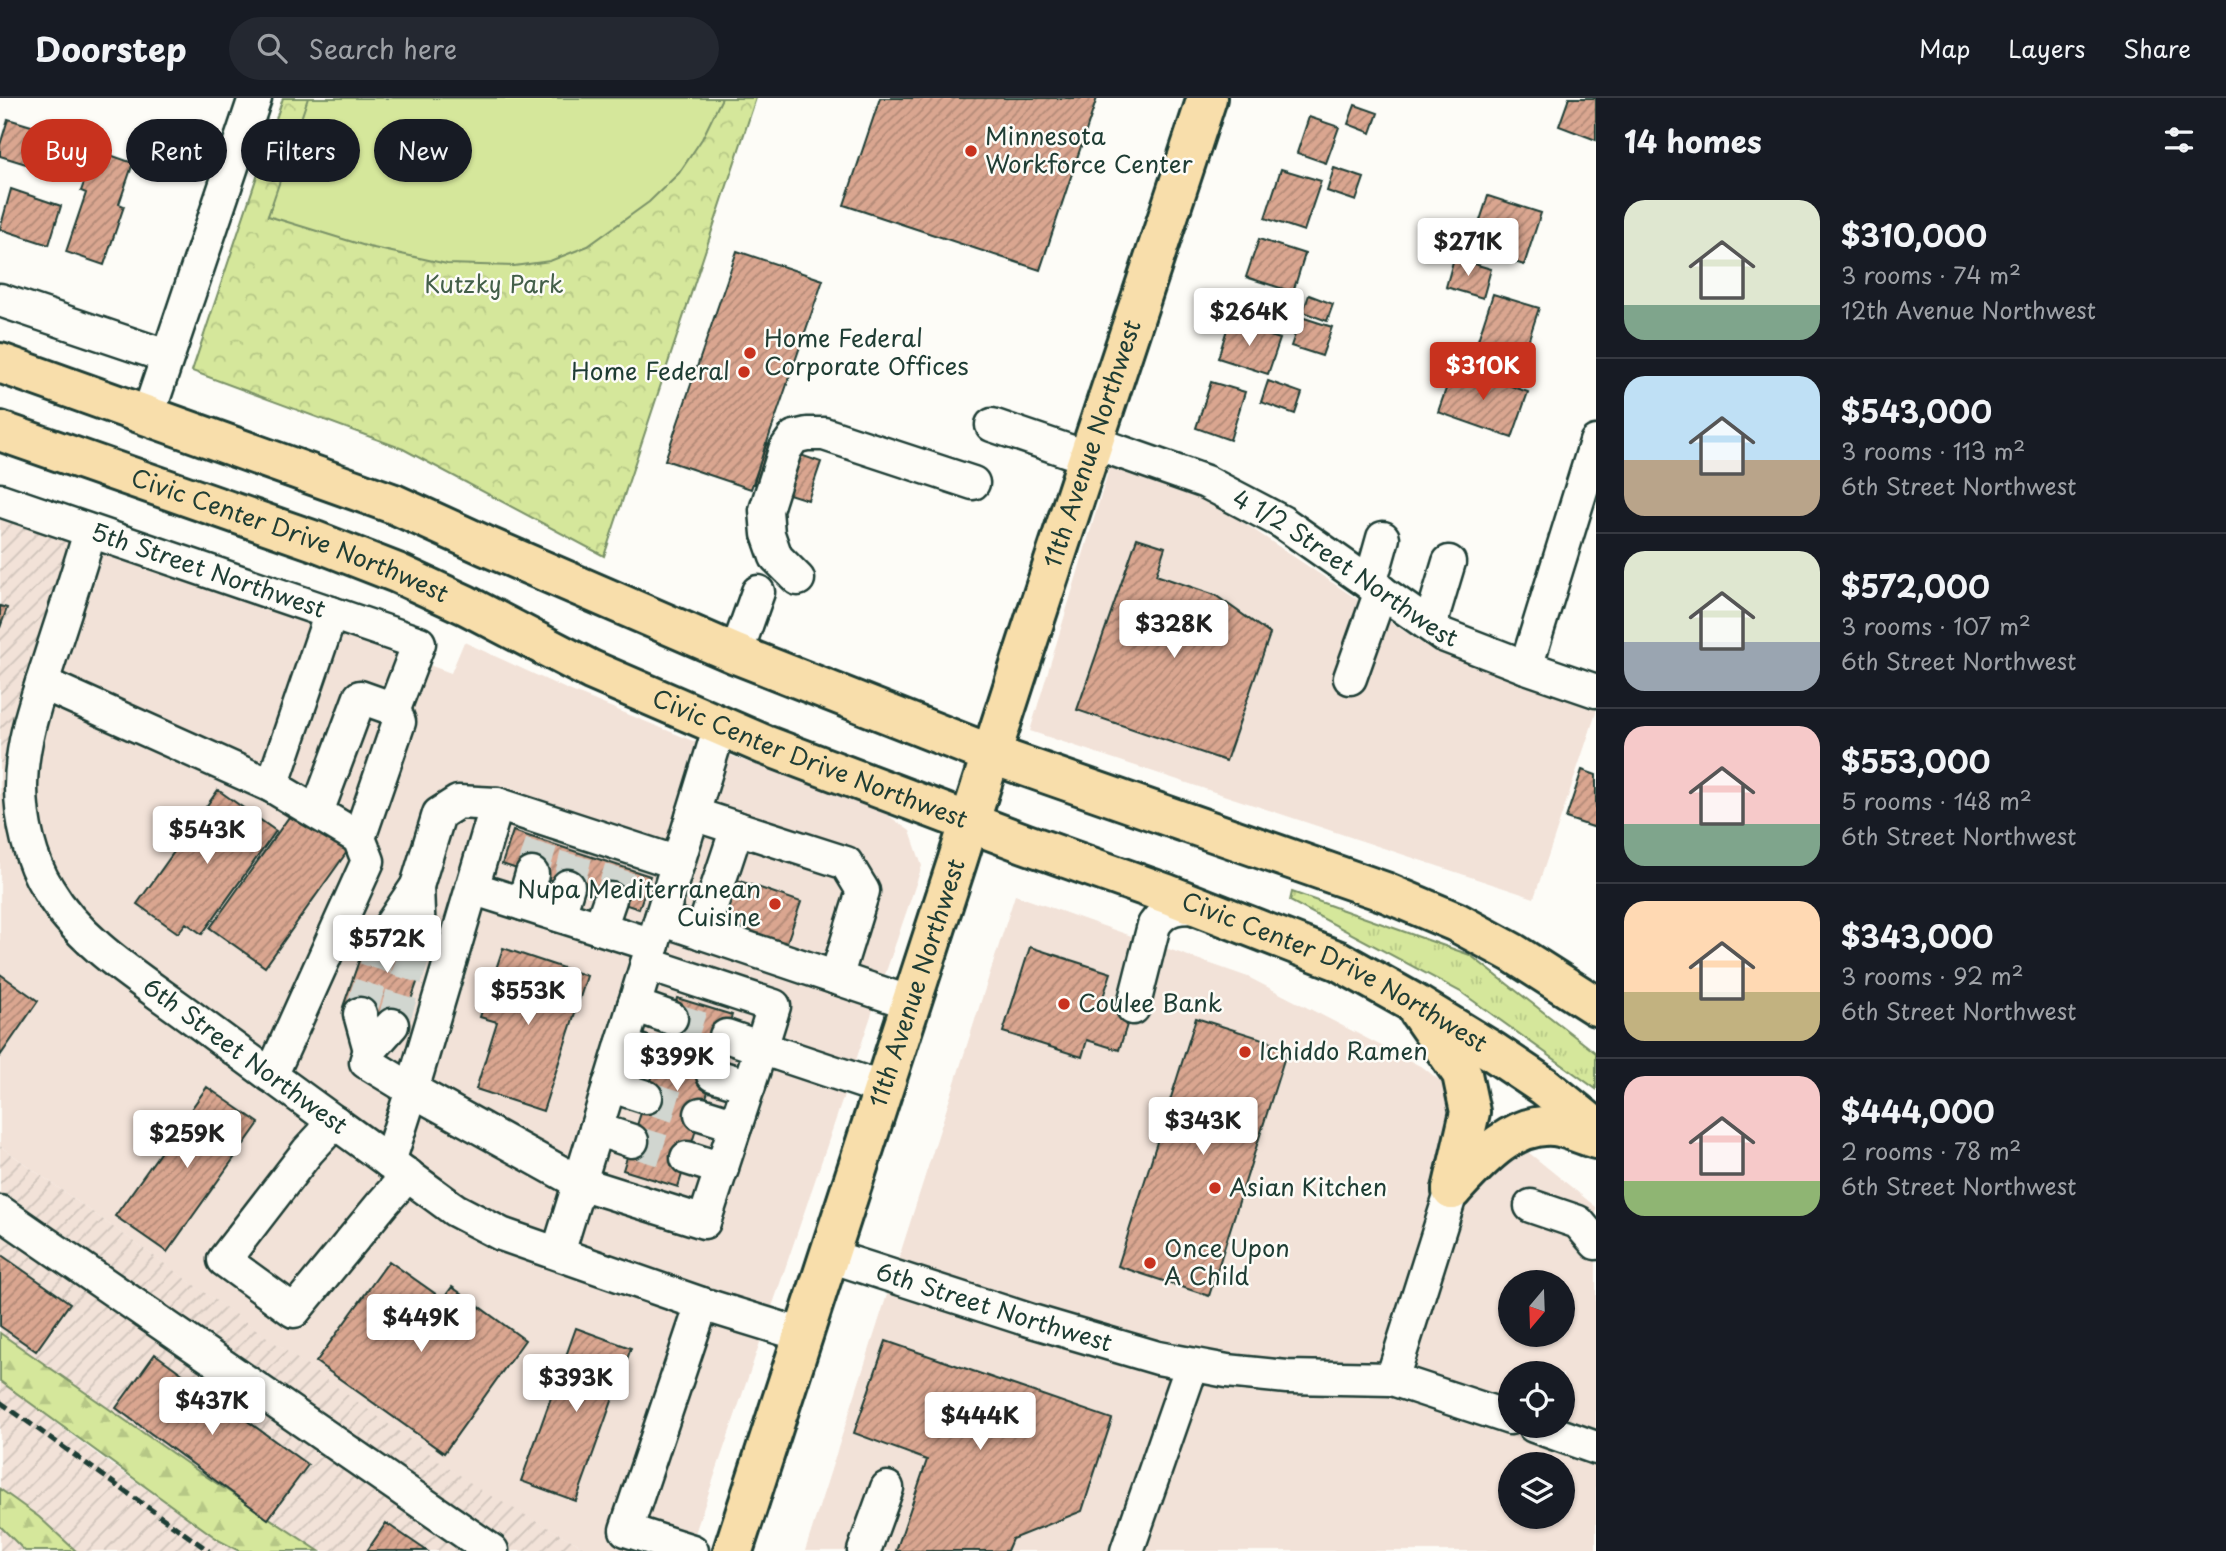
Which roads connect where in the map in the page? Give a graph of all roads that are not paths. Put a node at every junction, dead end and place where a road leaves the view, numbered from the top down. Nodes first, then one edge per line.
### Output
1 (255, 98) edge
2 (1206, 98) edge
3 (0, 300) edge
4 (166, 356) junction
5 (0, 363) edge
6 (148, 415) junction
7 (992, 425) dead end
8 (0, 431) edge
9 (1596, 442) edge
10 (1092, 451) junction
11 (973, 484) dead end
12 (0, 500) edge
13 (90, 532) junction
14 (1383, 538) dead end
15 (1449, 562) dead end
16 (799, 579) dead end
17 (1376, 588) junction
18 (758, 592) dead end
19 (331, 613) junction
20 (1430, 625) junction
21 (737, 654) junction
22 (1526, 667) junction
23 (1350, 678) dead end
24 (42, 683) junction
25 (1596, 691) edge
26 (394, 709) junction
27 (720, 726) junction
28 (990, 754) junction
29 (329, 781) junction
30 (272, 786) junction
31 (372, 799) junction
32 (497, 804) junction
33 (317, 812) junction
34 (693, 814) junction
35 (970, 823) junction
36 (737, 828) junction
37 (359, 838) junction
38 (678, 863) junction
39 (531, 874) tunnel mouth
40 (417, 886) junction
41 (472, 888) junction
42 (610, 899) tunnel mouth
43 (523, 904) junction
44 (1200, 908) junction
45 (388, 929) tunnel mouth
46 (600, 929) junction
47 (702, 933) junction
48 (419, 939) tunnel mouth
49 (653, 942) junction
50 (836, 978) junction
51 (1412, 1002) junction
52 (911, 1003) junction
53 (634, 1005) junction
54 (1596, 1006) edge
55 (1133, 1008) dead end
56 (360, 1014) tunnel mouth
57 (671, 1017) tunnel mouth
58 (392, 1025) tunnel mouth
59 (726, 1036) tunnel mouth
60 (622, 1045) junction
61 (761, 1048) junction
62 (370, 1050) junction
63 (658, 1058) tunnel mouth
64 (713, 1075) tunnel mouth
65 (271, 1076) junction
66 (609, 1085) junction
67 (749, 1086) junction
68 (884, 1089) junction
69 (412, 1090) junction
70 (646, 1097) tunnel mouth
71 (701, 1114) tunnel mouth
72 (335, 1122) junction
73 (736, 1125) junction
74 (1596, 1128) edge
75 (596, 1129) junction
76 (1596, 1139) edge
77 (632, 1141) tunnel mouth
78 (687, 1158) tunnel mouth
79 (399, 1169) junction
80 (722, 1169) junction
81 (580, 1183) junction
82 (1451, 1190) junction
83 (1531, 1206) dead end
84 (0, 1212) edge
85 (1596, 1243) edge
86 (558, 1253) junction
87 (830, 1256) junction
88 (702, 1304) junction
89 (803, 1335) junction
90 (1192, 1366) junction
91 (1392, 1379) junction
92 (1498, 1414) edge
93 (1568, 1438) edge
94 (1596, 1448) edge
95 (887, 1488) dead end
96 (492, 1551) edge
97 (692, 1551) edge
98 (733, 1551) edge
99 (864, 1551) edge
100 (1127, 1551) edge

1 - 4 street
2 - 10 main road, 11th Avenue Northwest
3 - 4 street
4 - 6 street
5 - 6 main road
6 - 21 main road
7 - 10 street, 4 1/2 Street Northwest
8 - 27 main road, Civic Center Drive Northwest
9 - 22 street
10 - 17 street, 4 1/2 Street Northwest
10 - 28 main road, 11th Avenue Northwest
11 - 16 street
12 - 13 street, 5th Street Northwest
13 - 19 street, 5th Street Northwest
13 - 24 street, 6th Street Northwest
14 - 17 street
15 - 20 street
17 - 20 street, 4 1/2 Street Northwest
17 - 23 street
18 - 21 street
19 - 26 street, 5th Street Northwest
19 - 30 street
20 - 22 street, 4 1/2 Street Northwest
21 - 28 main road
22 - 25 street, 4 1/2 Street Northwest
24 - 30 street
24 - 65 street, 6th Street Northwest
26 - 29 street
26 - 31 street
27 - 34 street
27 - 35 main road, Civic Center Drive Northwest
28 - 35 main road, 11th Avenue Northwest
28 - 54 main road
29 - 31 street
29 - 33 street
30 - 33 street
31 - 37 street
32 - 38 street
32 - 40 street
32 - 41 street
33 - 37 street
34 - 36 street
34 - 38 street
35 - 44 main road, Civic Center Drive Northwest
35 - 52 main road, 11th Avenue Northwest
36 - 47 street
36 - 50 street
37 - 65 street
38 - 49 street
39 - 43 street
40 - 45 street
40 - 48 street
41 - 43 street
41 - 69 street
42 - 46 street
43 - 46 street
44 - 51 main road, Civic Center Drive Northwest
44 - 55 street
46 - 49 street
47 - 49 street
47 - 50 street
49 - 53 street
49 - 61 street
50 - 52 street
51 - 74 main road, Civic Center Drive Northwest
51 - 82 main road
52 - 68 main road, 11th Avenue Northwest
53 - 57 street
53 - 60 street
56 - 62 street
58 - 62 street
59 - 61 street
60 - 63 street
60 - 66 street
61 - 67 street
61 - 68 street
62 - 69 street
64 - 67 street
65 - 72 street, 6th Street Northwest
66 - 70 street
66 - 75 street
67 - 73 street
68 - 87 main road, 11th Avenue Northwest
69 - 79 street
69 - 81 street
71 - 73 street
72 - 79 street, 6th Street Northwest
72 - 79 street
73 - 80 street
75 - 77 street
75 - 81 street
76 - 82 main road
78 - 80 street
79 - 86 street, 6th Street Northwest
80 - 81 street
81 - 86 street
82 - 91 street
83 - 85 street
84 - 96 street
86 - 88 street, 6th Street Northwest
87 - 89 main road, 11th Avenue Northwest
87 - 90 street, 6th Street Northwest
88 - 89 street, 6th Street Northwest
88 - 97 street
89 - 98 main road, 11th Avenue Northwest
90 - 91 street, 6th Street Northwest
90 - 100 street
91 - 92 street, 6th Street Northwest
93 - 94 street
95 - 99 street

